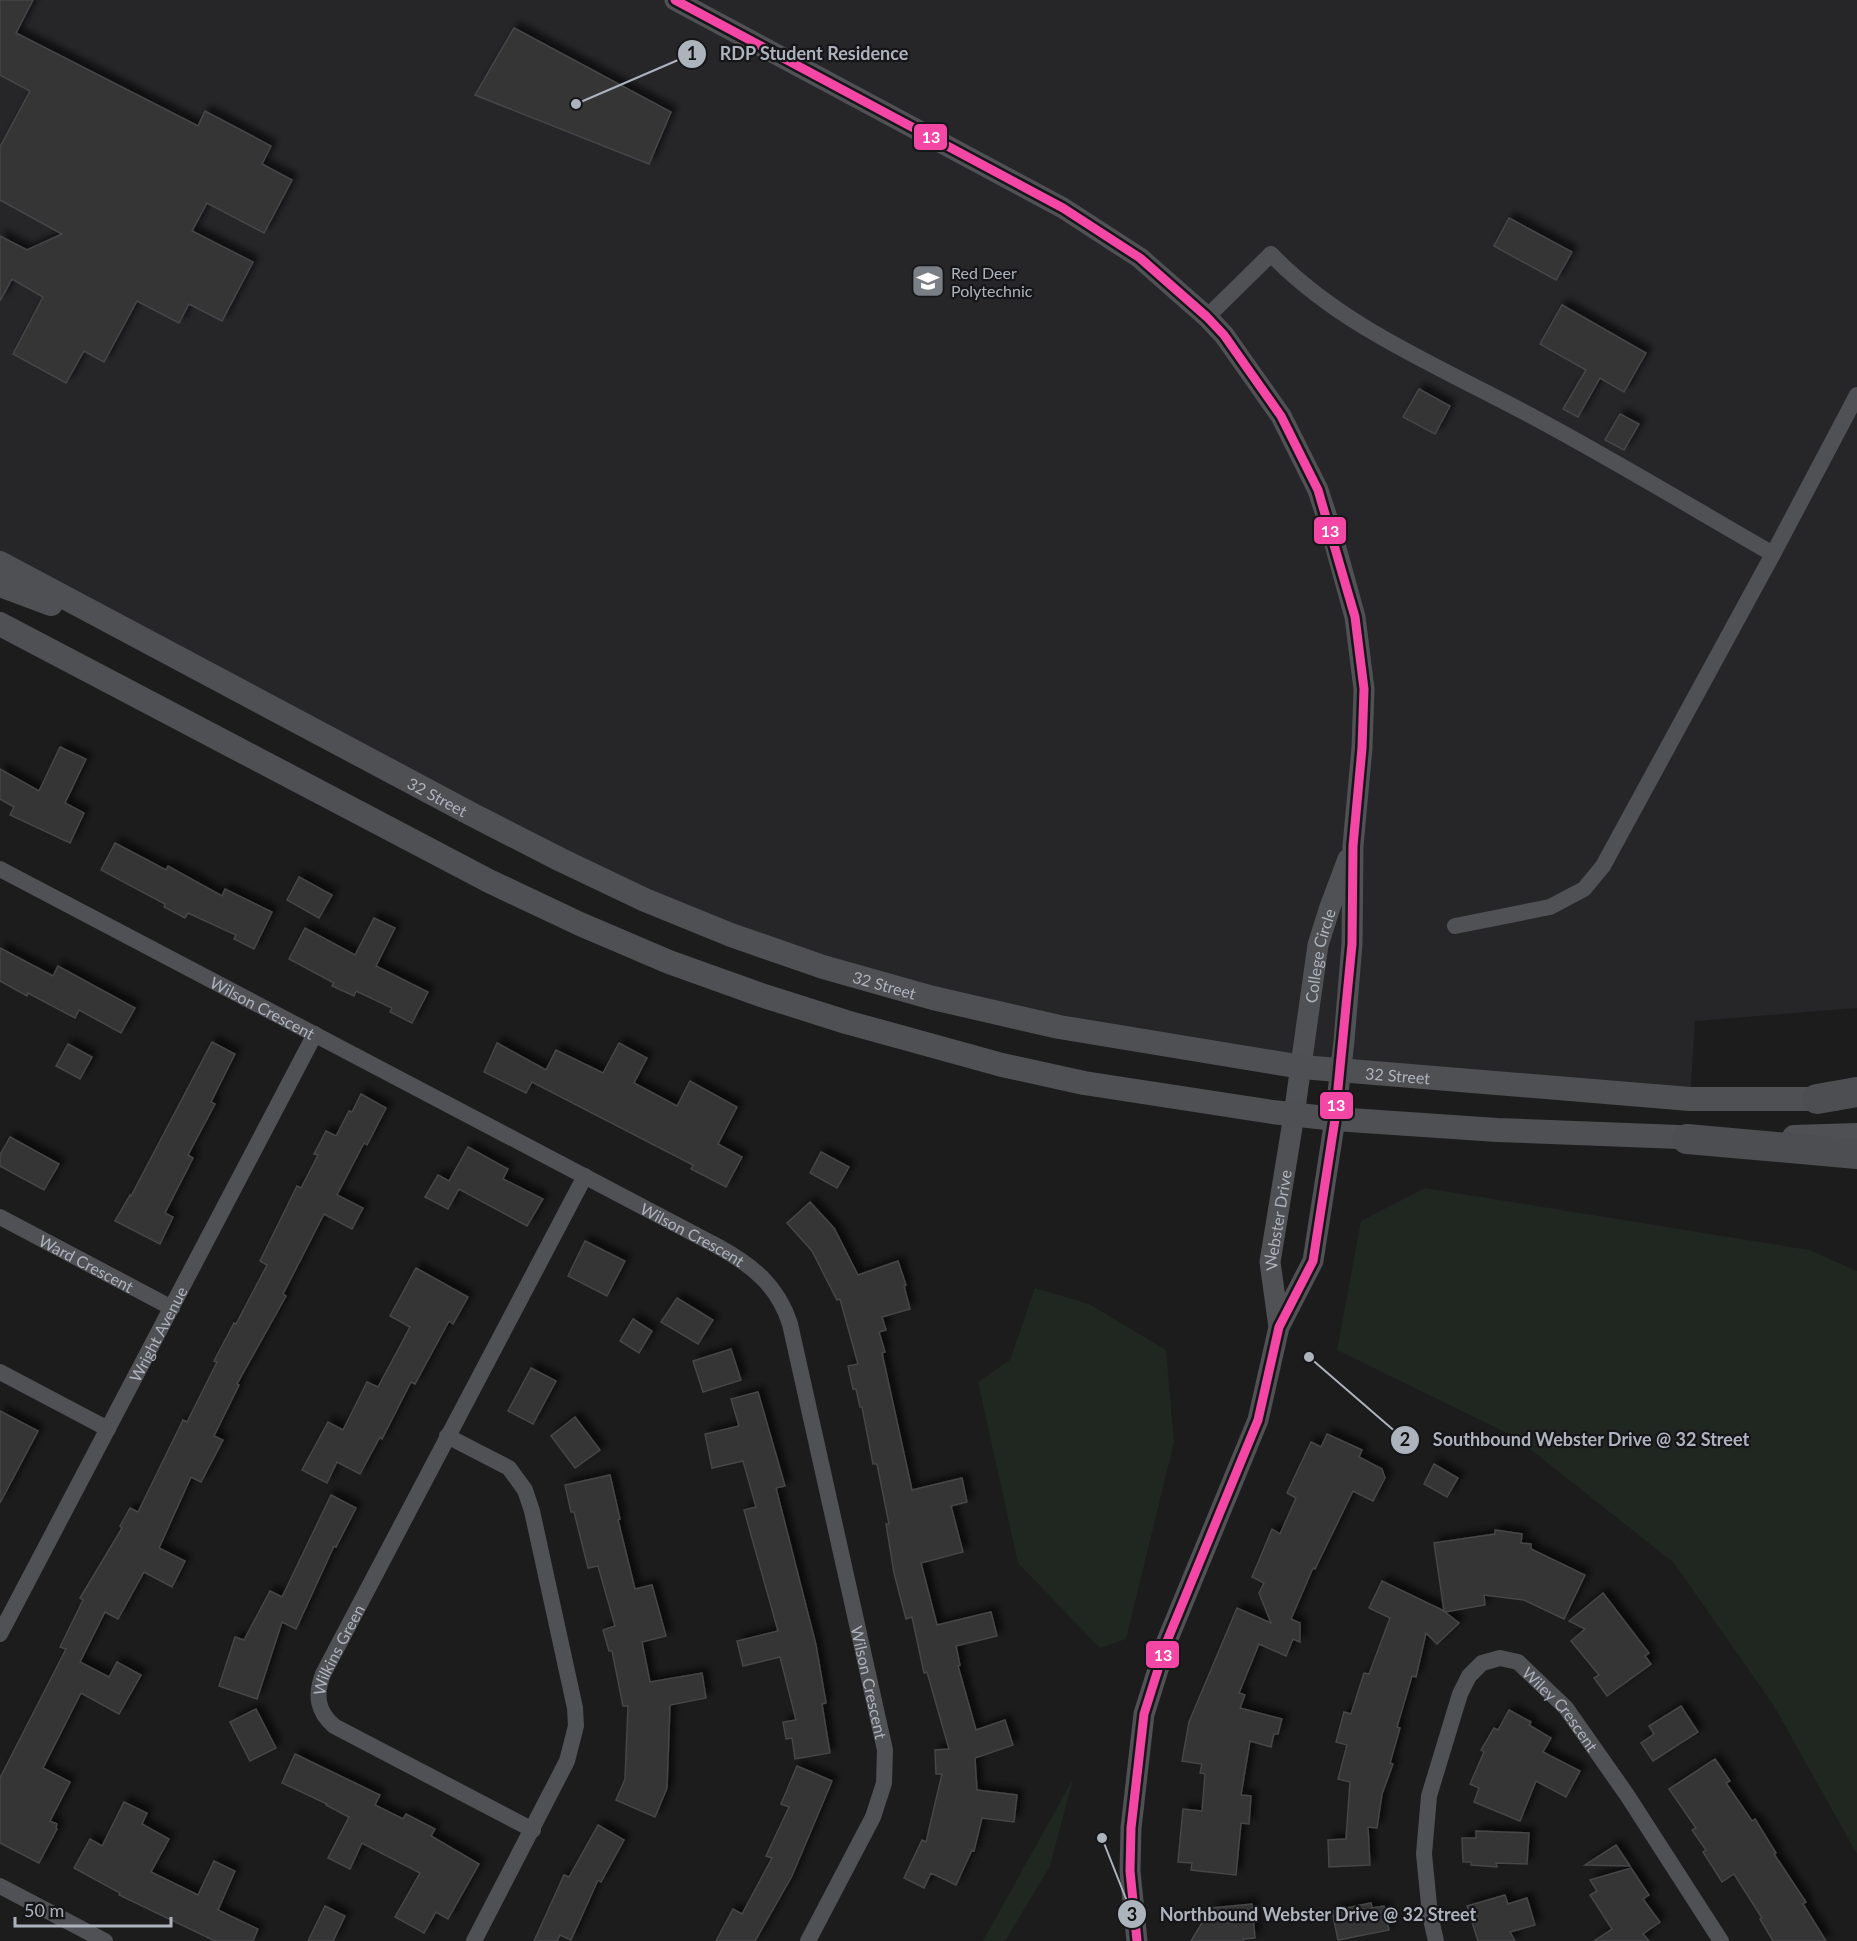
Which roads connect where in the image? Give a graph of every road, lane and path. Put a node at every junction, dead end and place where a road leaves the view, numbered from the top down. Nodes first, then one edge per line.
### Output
1 (675, 0) edge
2 (1207, 317) junction
3 (1857, 395) edge
4 (1773, 554) junction
5 (0, 563) edge
6 (0, 585) edge
7 (0, 624) edge
8 (146, 639) junction
9 (1353, 846) junction
10 (0, 869) edge
11 (1455, 926) dead end
12 (315, 1035) junction
13 (1302, 1067) junction
14 (1340, 1072) junction
15 (1857, 1092) edge
16 (1817, 1099) junction
17 (1857, 1099) edge
18 (1294, 1114) junction
19 (1335, 1119) junction
20 (1857, 1136) edge
21 (1688, 1139) junction
22 (1857, 1154) edge
23 (585, 1176) junction
24 (0, 1217) edge
25 (172, 1308) junction
26 (1279, 1327) junction
27 (0, 1372) edge
28 (108, 1429) junction
29 (447, 1436) junction
30 (0, 1634) edge
31 (533, 1830) junction
32 (0, 1886) edge
33 (105, 1941) edge
34 (474, 1941) edge
35 (808, 1941) edge
36 (1137, 1941) edge
37 (1436, 1941) edge
38 (1721, 1941) edge

1 - 2 street, College Circle
2 - 4 street
2 - 9 street, College Circle
3 - 4 street
4 - 11 street
5 - 8 main road, 32 Street
6 - 8 main road
7 - 18 main road
8 - 13 main road, 32 Street
9 - 13 street, College Circle
9 - 14 street, College Circle
10 - 12 street, Wilson Crescent
12 - 23 street, Wilson Crescent
12 - 25 street, Wright Avenue
13 - 14 main road, 32 Street
13 - 18 street, College Circle
14 - 16 main road, 32 Street
14 - 19 street, College Circle
15 - 16 highway
16 - 17 main road, 32 Street
18 - 19 main road
18 - 26 street, Webster Drive
19 - 21 main road
19 - 26 street, Webster Drive
20 - 21 main road
21 - 22 highway
23 - 29 street, Wilkins Green
23 - 35 street, Wilson Crescent
24 - 25 street, Ward Crescent
25 - 28 street, Wright Avenue
26 - 36 street, Webster Drive
27 - 28 street
28 - 30 street, Wright Avenue
29 - 31 street
29 - 31 street, Wilkins Green
31 - 34 street
32 - 33 street
37 - 38 street, Wiley Crescent

